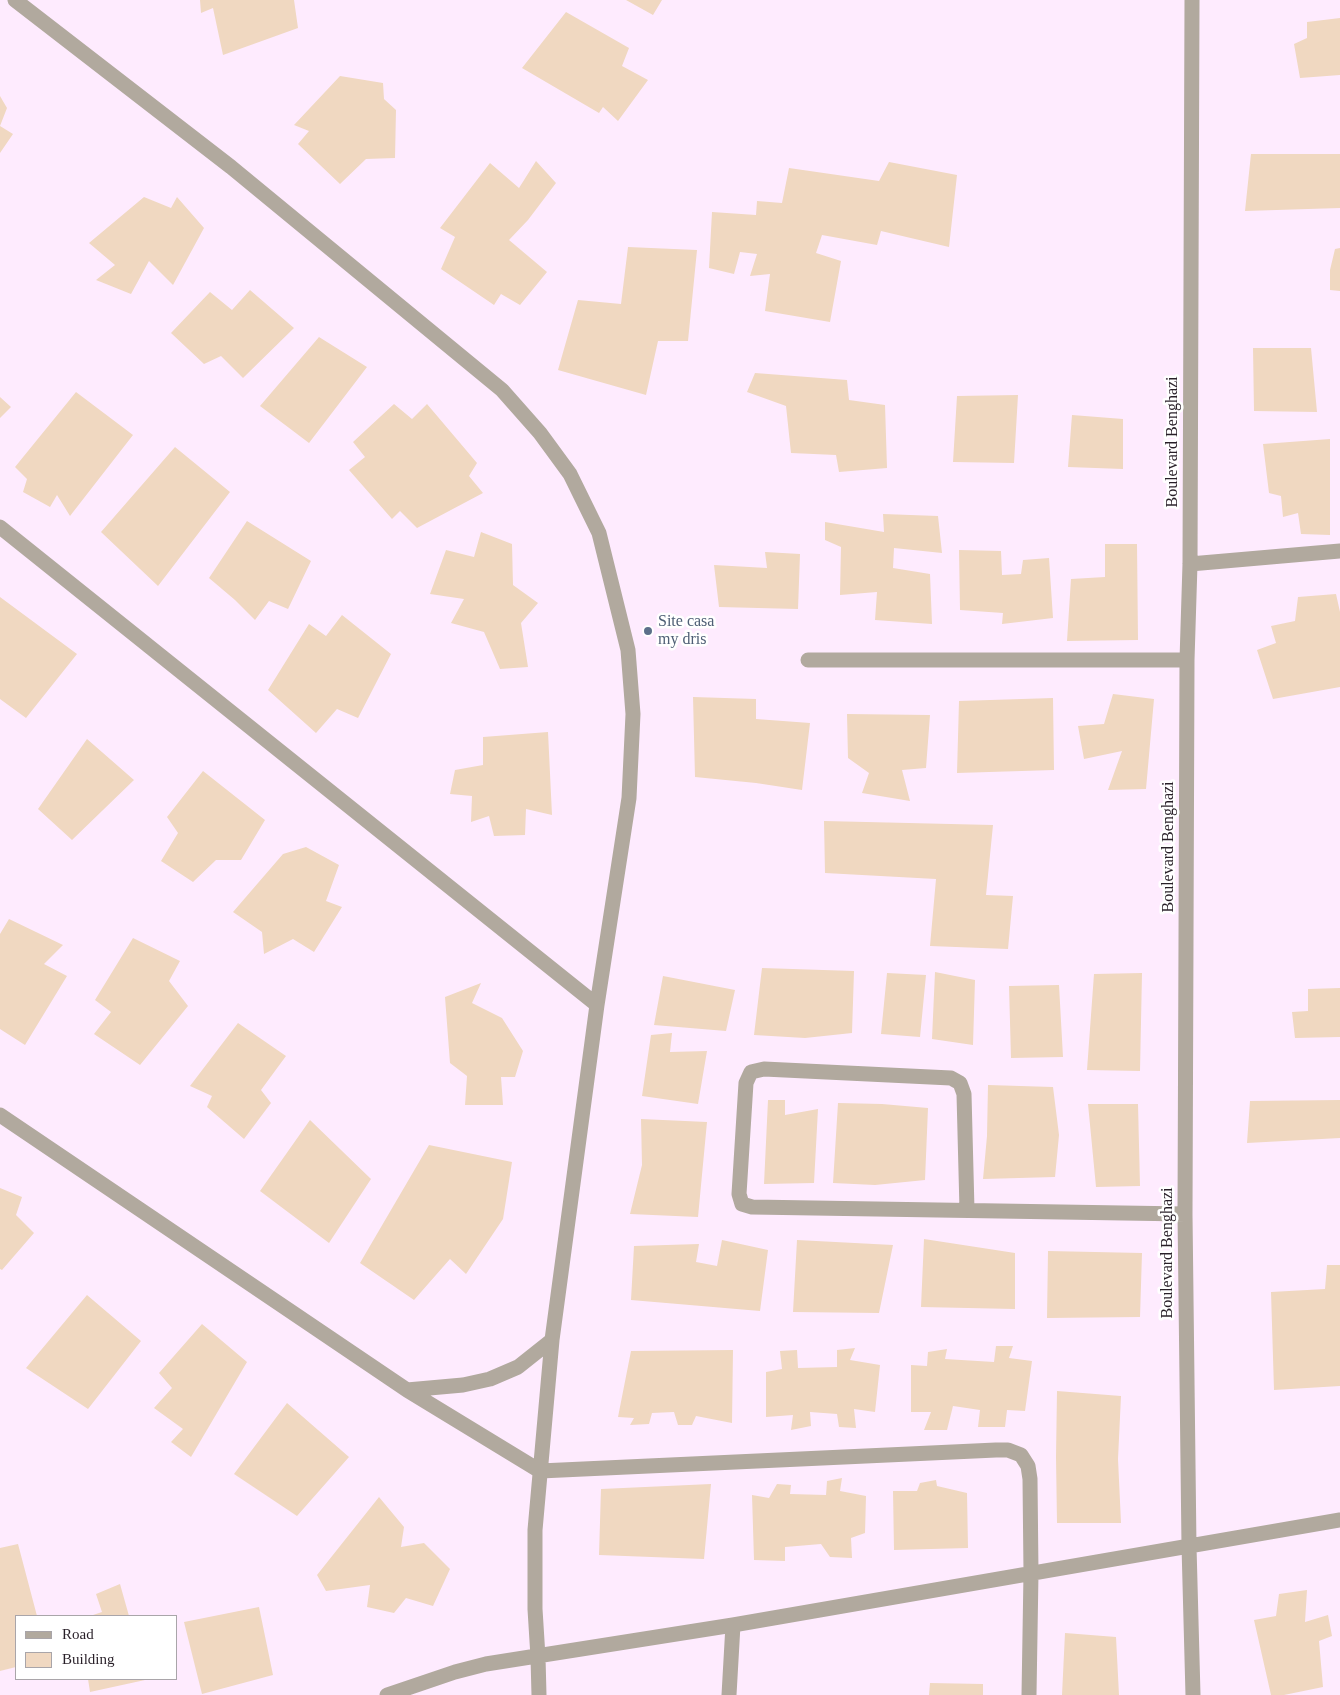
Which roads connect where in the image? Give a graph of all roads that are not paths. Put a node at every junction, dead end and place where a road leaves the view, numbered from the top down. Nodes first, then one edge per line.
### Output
1 (15, 0) edge
2 (1192, 0) edge
3 (0, 527) edge
4 (1340, 552) edge
5 (1190, 564) junction
6 (808, 660) dead end
7 (1187, 660) junction
8 (597, 1005) junction
9 (0, 1115) edge
10 (967, 1210) junction
11 (1185, 1214) junction
12 (552, 1340) junction
13 (407, 1390) junction
14 (540, 1471) junction
15 (1340, 1520) edge
16 (1189, 1546) junction
17 (1031, 1573) junction
18 (733, 1625) junction
19 (538, 1657) junction
20 (387, 1695) edge
21 (539, 1695) edge
22 (729, 1695) edge
23 (1029, 1695) edge
24 (1193, 1695) edge

1 - 8 street
2 - 5 street, Boulevard Benghazi
3 - 8 street
4 - 5 street
5 - 7 street, Boulevard Benghazi
6 - 7 street
7 - 11 street, Boulevard Benghazi
8 - 12 street
9 - 13 street
10 - 10 street
10 - 11 street
11 - 16 street, Boulevard Benghazi
12 - 13 street
12 - 14 street
13 - 14 street
14 - 17 street
14 - 19 street
15 - 16 street
16 - 17 street
16 - 24 street, Boulevard Benghazi
17 - 18 street
17 - 23 street
18 - 19 street
18 - 22 street
19 - 20 street
19 - 21 street

